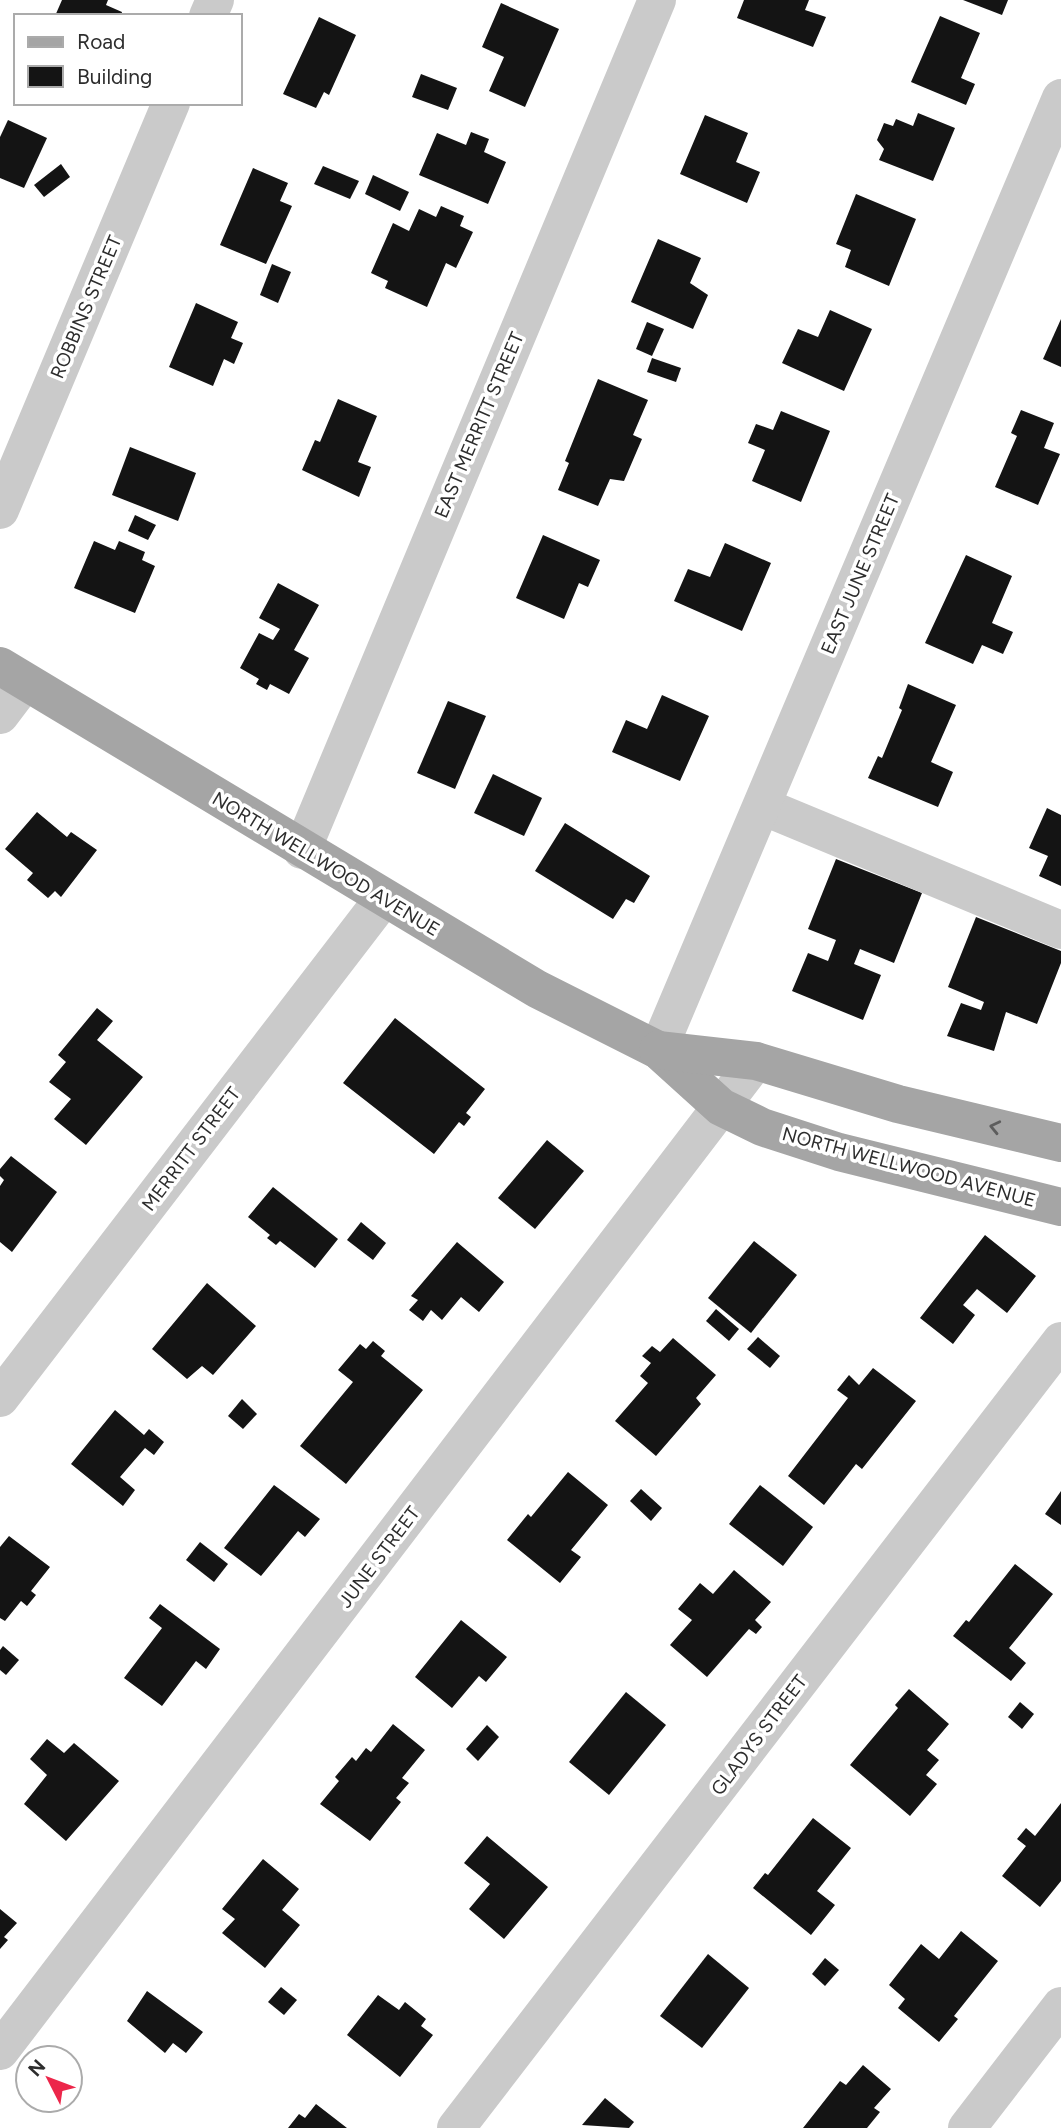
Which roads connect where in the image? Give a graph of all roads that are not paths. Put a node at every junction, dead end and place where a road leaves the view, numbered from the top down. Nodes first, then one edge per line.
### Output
1 (657, 0) edge
2 (1061, 98) edge
3 (170, 105) edge
4 (0, 510) edge
5 (13, 674) edge
6 (0, 715) edge
7 (762, 806) junction
8 (302, 850) junction
9 (383, 899) junction
10 (1061, 930) edge
11 (658, 1051) junction
12 (756, 1061) junction
13 (721, 1107) junction
14 (1061, 1143) edge
15 (1061, 1207) edge
16 (1061, 1341) edge
17 (0, 1398) edge
18 (1061, 2006) edge
19 (0, 2051) edge
20 (456, 2128) edge
21 (967, 2128) edge

1 - 8 street, EAST MERRITT STREET
2 - 7 street, EAST JUNE STREET
3 - 4 street, ROBBINS STREET
5 - 6 street
5 - 8 main road, NORTH WELLWOOD AVENUE
7 - 10 street
7 - 11 street, EAST JUNE STREET
8 - 9 main road, NORTH WELLWOOD AVENUE
9 - 11 main road, NORTH WELLWOOD AVENUE
9 - 17 street, MERRITT STREET
11 - 12 main road, NORTH WELLWOOD AVENUE
11 - 13 main road, NORTH WELLWOOD AVENUE
12 - 13 street, JUNE STREET
14 -> 12 main road, NORTH WELLWOOD AVENUE
13 - 15 main road, NORTH WELLWOOD AVENUE
13 - 19 street, JUNE STREET
16 - 20 street, GLADYS STREET
18 - 21 street

